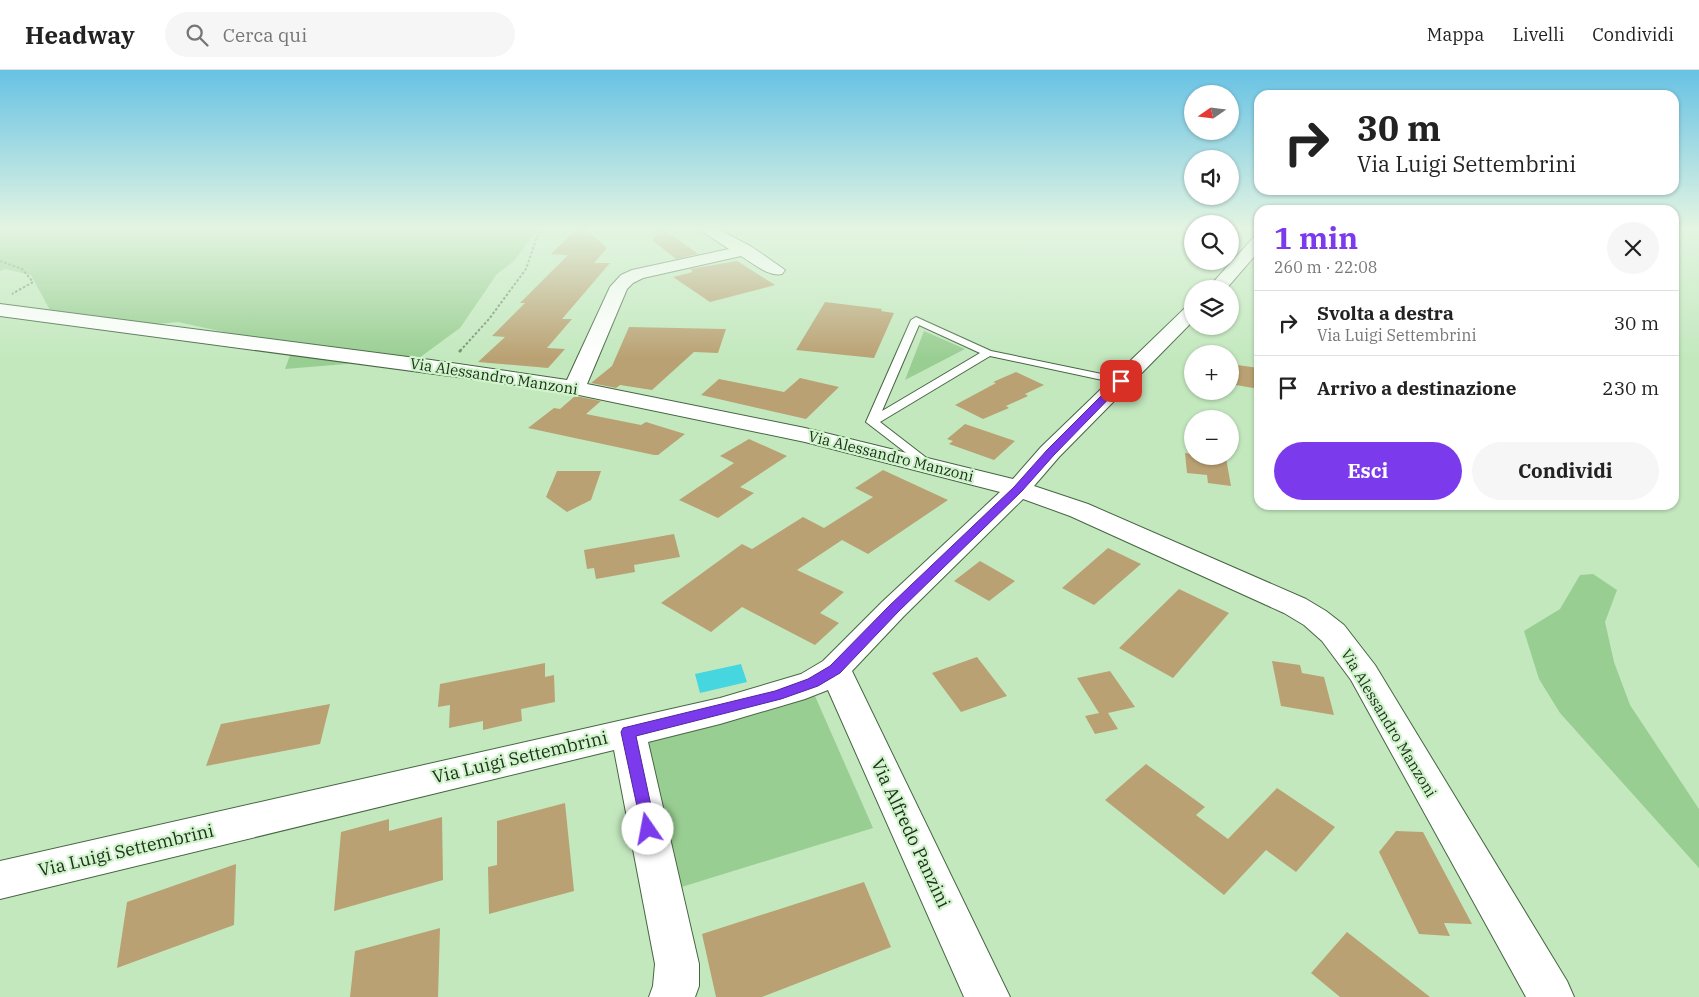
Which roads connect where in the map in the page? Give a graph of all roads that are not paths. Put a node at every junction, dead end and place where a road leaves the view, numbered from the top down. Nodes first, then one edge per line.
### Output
1 (645, 272) edge
2 (4, 303) edge
3 (1184, 320) edge
4 (988, 353) junction
5 (1121, 381) junction
6 (574, 388) junction
7 (872, 422) junction
8 (931, 466) junction
9 (1018, 489) junction
10 (835, 669) junction
11 (628, 732) junction
12 (0, 880) edge
13 (672, 997) edge
14 (986, 997) edge
15 (1551, 997) edge

1 - 6 street
2 - 6 street, Via Alessandro Manzoni
3 - 5 street, Via Luigi Settembrini
4 - 5 lane
4 - 7 lane
4 - 7 lane
5 - 9 street, Via Luigi Settembrini
6 - 8 street, Via Alessandro Manzoni
7 - 8 lane
8 - 9 street, Via Alessandro Manzoni
9 - 10 street, Via Luigi Settembrini
9 - 15 street, Via Alessandro Manzoni
10 - 11 street, Via Luigi Settembrini
10 - 14 street, Via Alfredo Panzini
11 - 12 street, Via Luigi Settembrini
11 - 13 street

